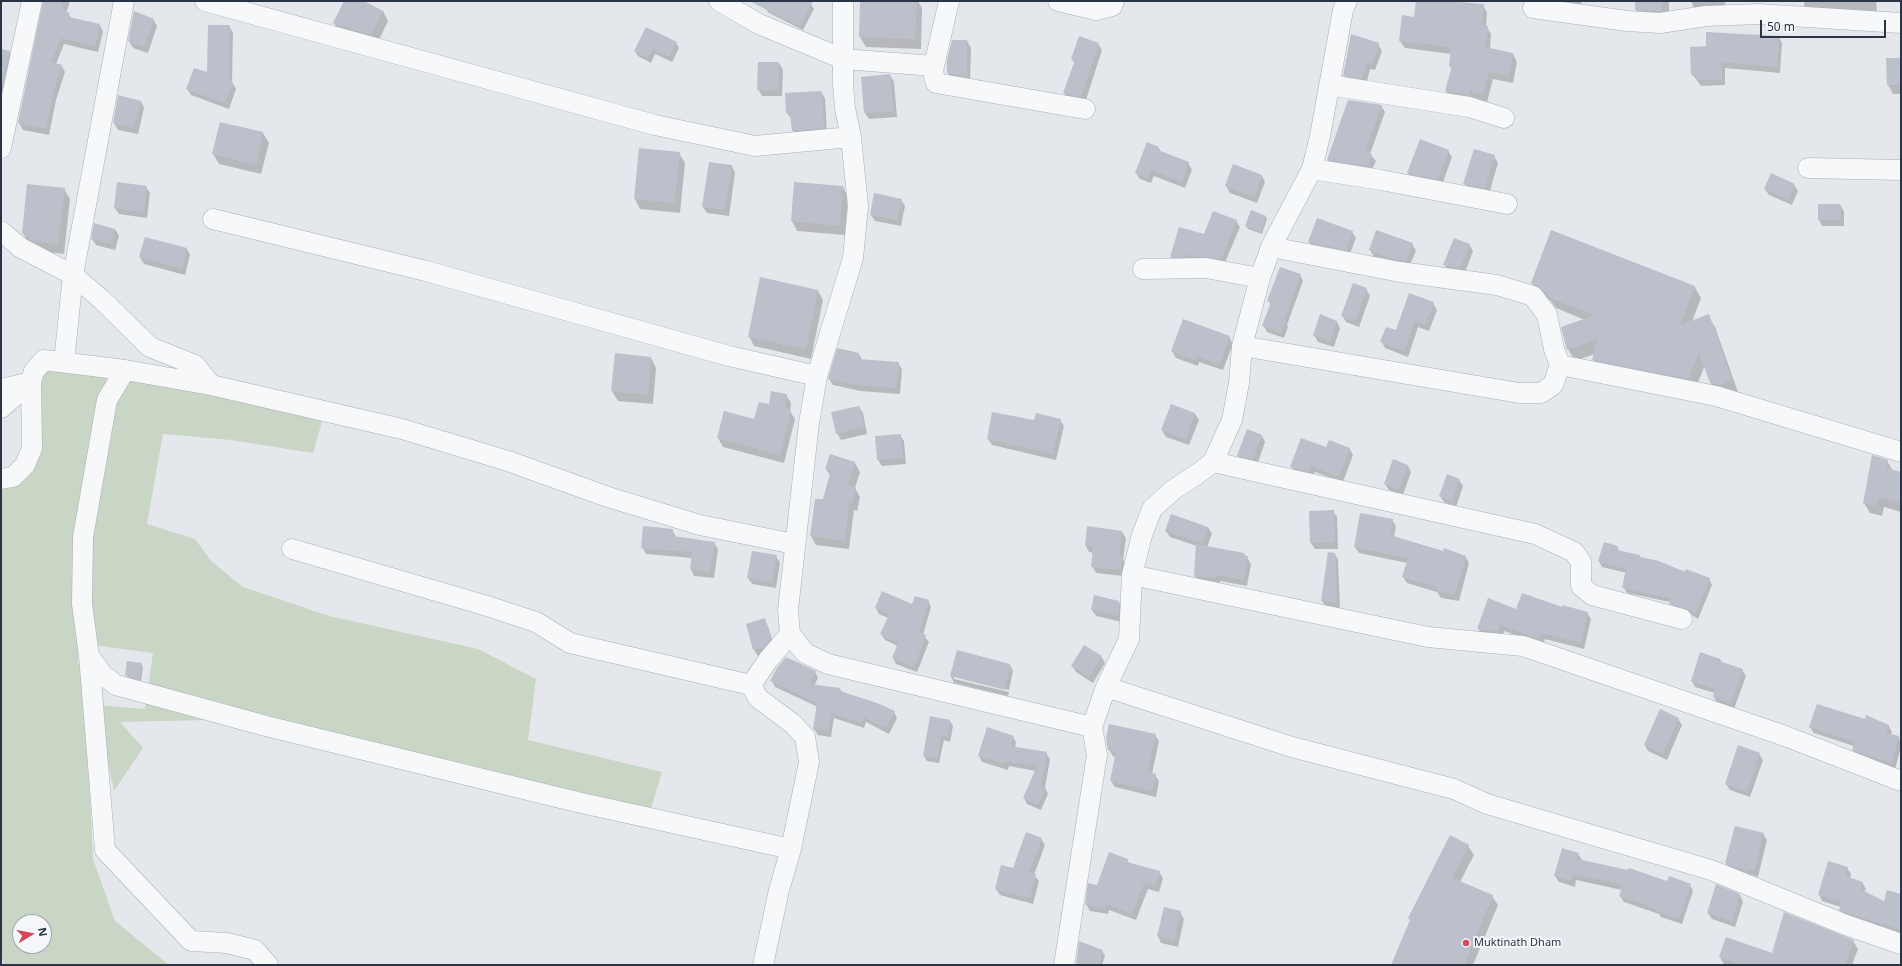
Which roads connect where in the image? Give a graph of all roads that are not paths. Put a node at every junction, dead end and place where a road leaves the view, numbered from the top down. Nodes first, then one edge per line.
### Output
1 (32, 1) edge
2 (124, 1) edge
3 (205, 1) edge
4 (720, 1) edge
5 (843, 1) edge
6 (949, 1) edge
7 (1058, 1) edge
8 (1114, 1) edge
9 (1347, 1) edge
10 (1533, 8) dead end
11 (1901, 23) edge
12 (843, 59) junction
13 (934, 66) junction
14 (1329, 85) junction
15 (1085, 109) dead end
16 (1504, 118) dead end
17 (851, 137) junction
18 (1, 148) edge
19 (1808, 168) dead end
20 (1312, 169) junction
21 (1901, 170) edge
22 (1507, 204) dead end
23 (214, 219) dead end
24 (1, 231) edge
25 (1271, 247) junction
26 (1143, 269) dead end
27 (73, 275) junction
28 (1260, 278) junction
29 (1242, 346) junction
30 (64, 362) junction
31 (1560, 365) junction
32 (125, 370) junction
33 (817, 376) junction
34 (31, 382) junction
35 (211, 385) junction
36 (1, 389) edge
37 (1, 408) edge
38 (1901, 452) edge
39 (1213, 462) junction
40 (1, 479) edge
41 (794, 544) junction
42 (292, 549) dead end
43 (1132, 575) junction
44 (1682, 619) dead end
45 (790, 634) junction
46 (90, 656) junction
47 (751, 685) junction
48 (1106, 687) junction
49 (1092, 727) junction
50 (1901, 781) edge
51 (791, 849) junction
52 (1901, 944) edge
53 (268, 965) edge
54 (763, 965) edge
55 (1064, 965) edge

1 - 18 street
2 - 27 street
3 - 17 street
4 - 12 street
5 - 12 street
6 - 13 street
7 - 8 street
9 - 14 street
10 - 11 street
12 - 13 street
12 - 17 street
13 - 15 street
14 - 16 street
14 - 20 street
17 - 33 street
19 - 21 street
20 - 22 street
20 - 25 street
23 - 33 street
24 - 27 street
25 - 28 street
25 - 31 street
26 - 28 street
27 - 30 street
27 - 35 street
28 - 29 street
29 - 31 street
29 - 39 street
30 - 32 street
30 - 34 street
31 - 38 street
32 - 35 street
32 - 46 street
33 - 41 street
34 - 36 street
34 - 37 street
34 - 40 street
35 - 41 street
39 - 43 street
39 - 44 street
41 - 45 street
42 - 47 street
43 - 48 street
43 - 50 street
45 - 47 street
45 - 49 street
46 - 51 street
46 - 53 street
47 - 51 street
48 - 49 street
48 - 52 street
49 - 55 street
51 - 54 street

